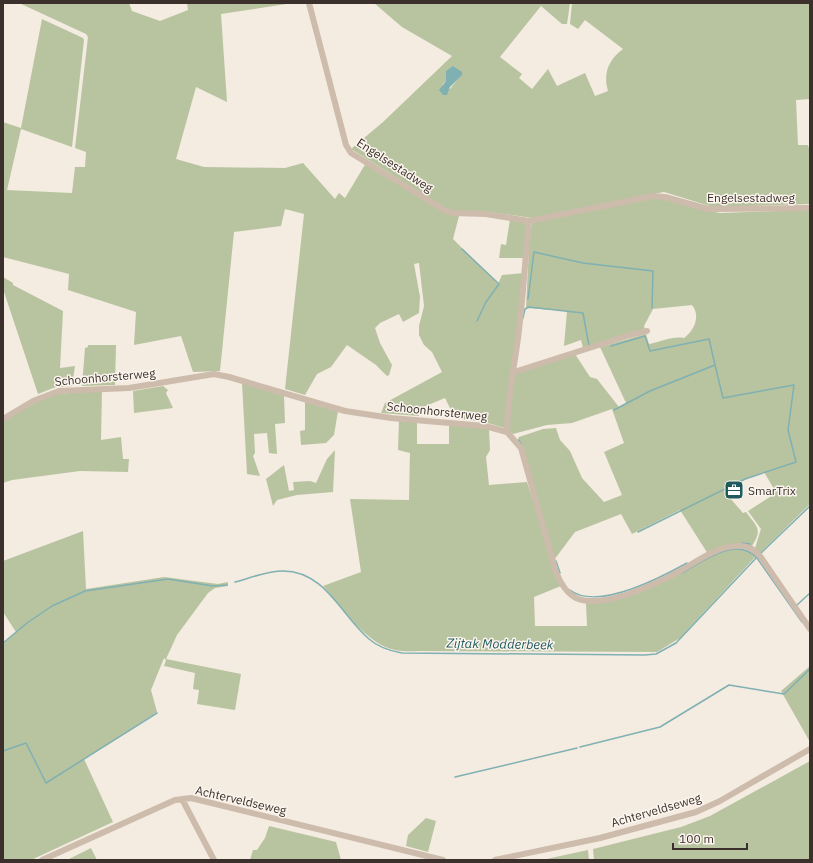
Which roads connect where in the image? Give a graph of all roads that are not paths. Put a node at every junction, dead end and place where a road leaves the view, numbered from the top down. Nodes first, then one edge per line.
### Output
1 (309, 3) edge
2 (810, 208) edge
3 (529, 221) junction
4 (647, 331) dead end
5 (514, 372) junction
6 (3, 419) edge
7 (507, 432) junction
8 (810, 629) edge
9 (810, 749) edge
10 (182, 798) junction
11 (42, 860) edge
12 (214, 860) edge
13 (443, 860) edge
14 (495, 860) edge

1 - 3 street, Engelsestadweg
2 - 3 street, Engelsestadweg
3 - 5 street
4 - 5 street
5 - 7 street
6 - 7 street, Schoonhorsterweg
7 - 8 street
9 - 14 street, Achterveldseweg
10 - 11 street, Achterveldseweg
10 - 12 street
10 - 13 street, Achterveldseweg

